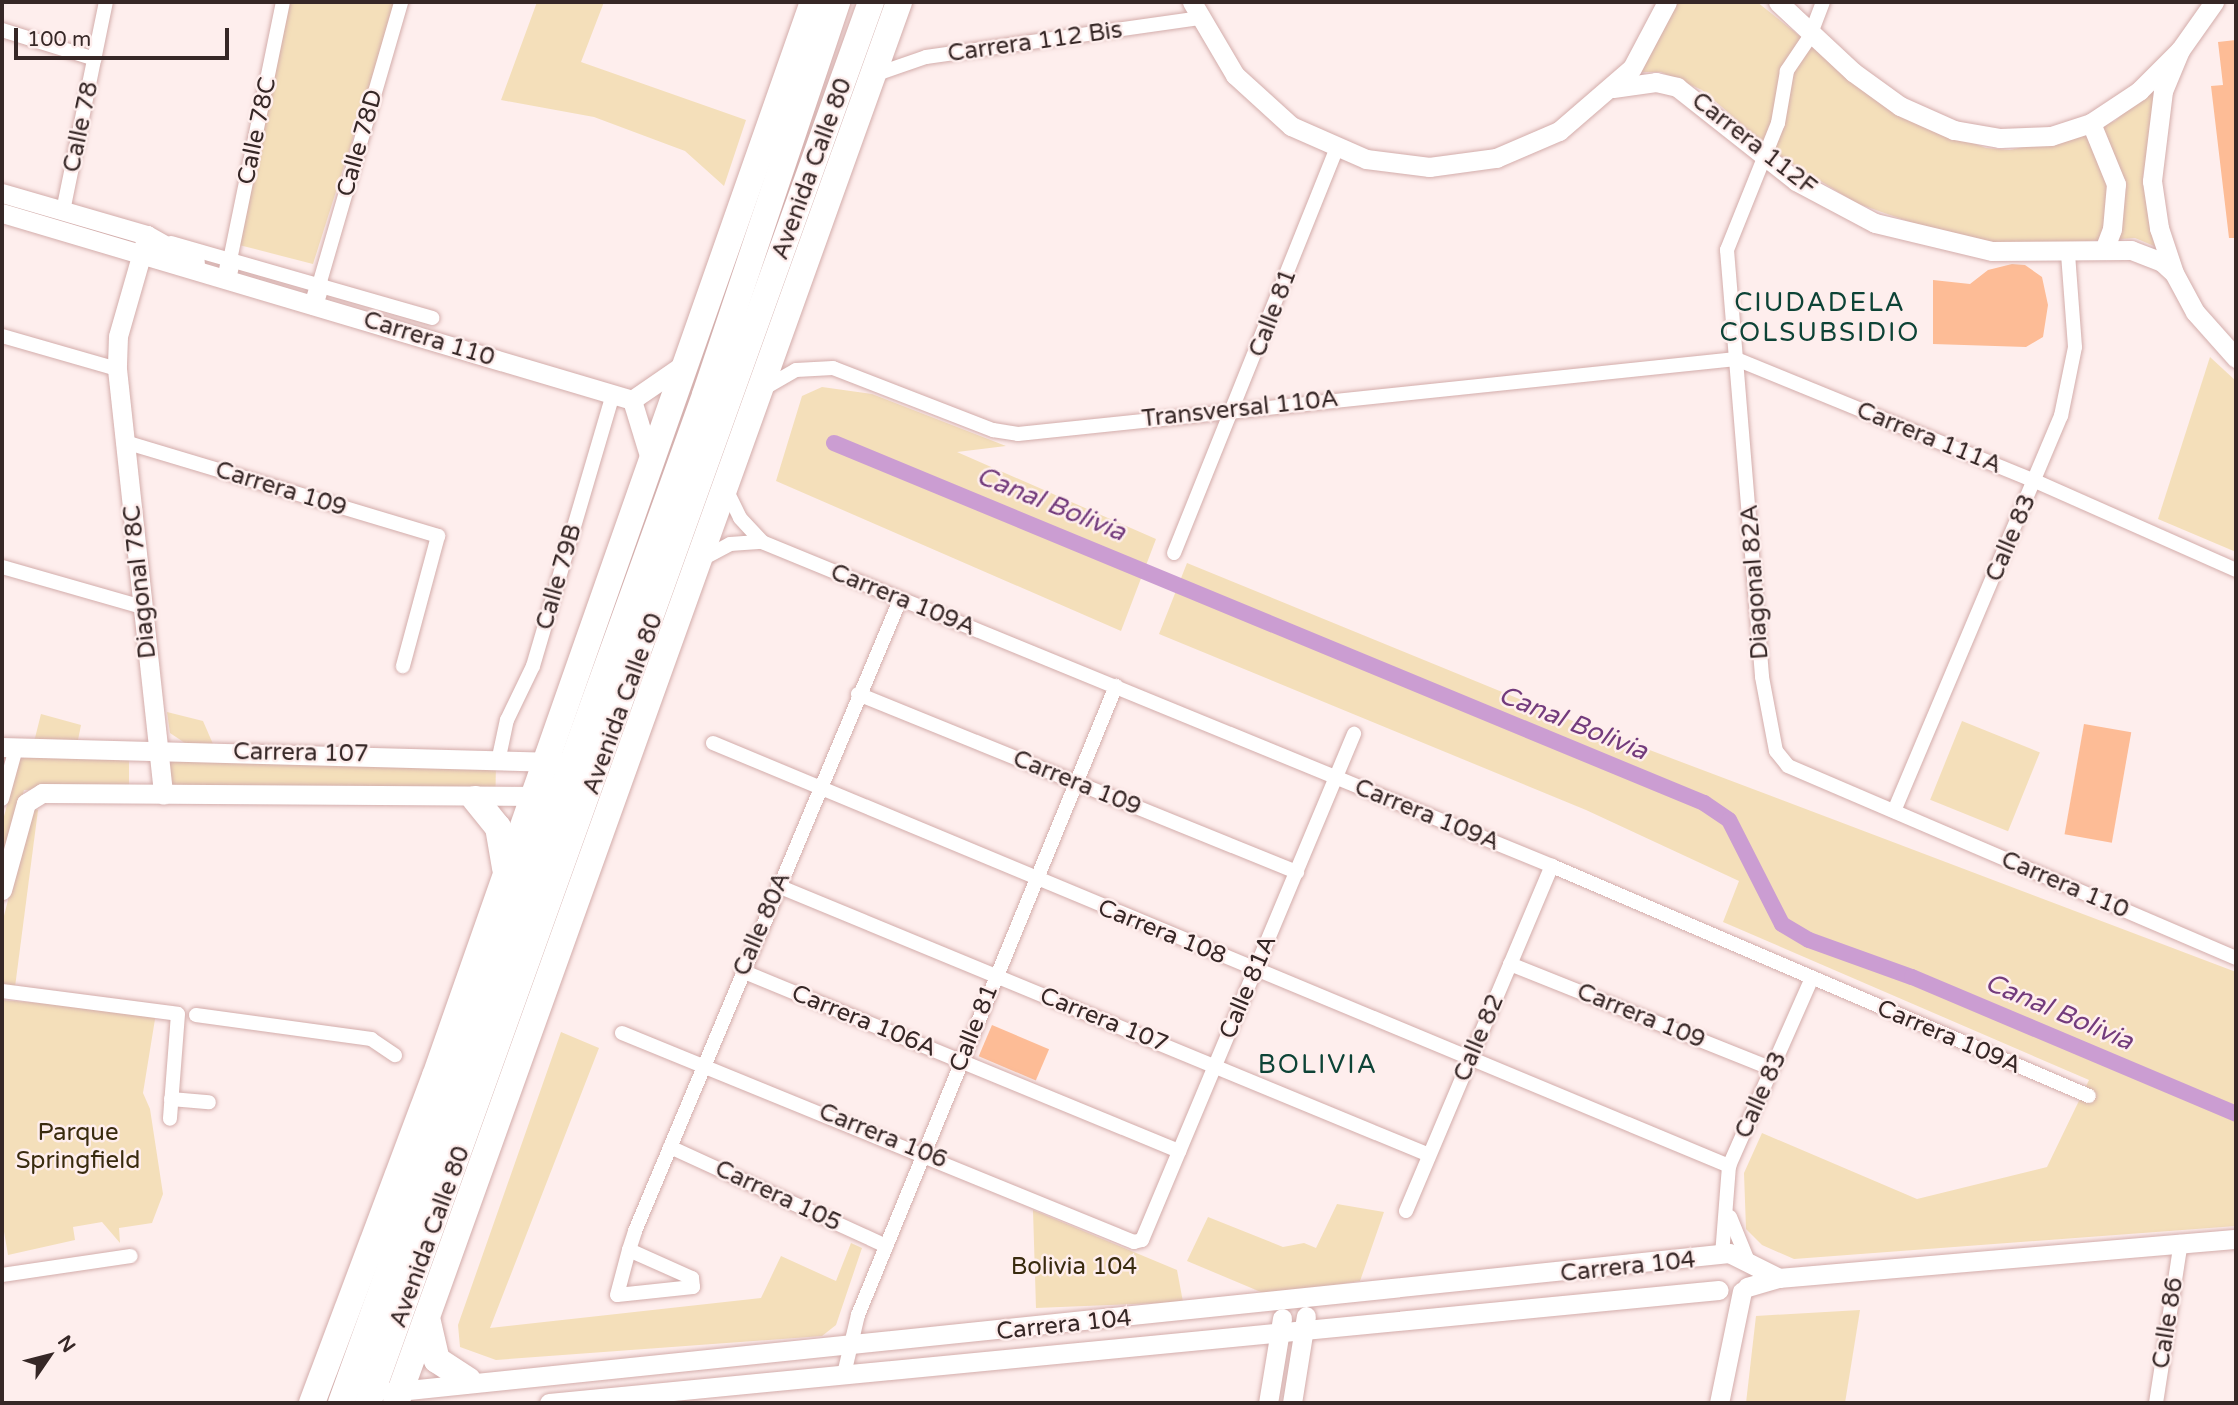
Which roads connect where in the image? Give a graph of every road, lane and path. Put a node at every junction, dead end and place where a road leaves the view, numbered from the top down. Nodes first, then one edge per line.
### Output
1 (106, 2) edge
2 (283, 2) edge
3 (401, 2) edge
4 (813, 2) edge
5 (837, 2) edge
6 (871, 2) edge
7 (899, 2) edge
8 (1667, 2) edge
9 (1778, 2) edge
10 (1823, 2) edge
11 (2214, 2) edge
12 (1195, 10) edge
13 (1813, 29) junction
14 (2, 30) edge
15 (2180, 50) junction
16 (95, 59) junction
17 (874, 75) junction
18 (1613, 88) junction
19 (2091, 123) junction
20 (1336, 149) junction
21 (1761, 155) junction
22 (2, 193) edge
23 (63, 211) junction
24 (2, 213) edge
25 (144, 245) junction
26 (2104, 250) junction
27 (2068, 253) junction
28 (228, 269) junction
29 (2174, 273) junction
30 (319, 285) junction
31 (313, 305) junction
32 (432, 318) dead end
33 (2, 336) edge
34 (2236, 358) edge
35 (1735, 359) junction
36 (687, 362) junction
37 (117, 369) junction
38 (762, 389) junction
39 (623, 397) junction
40 (1235, 409) junction
41 (125, 442) junction
42 (652, 466) junction
43 (2035, 481) junction
44 (726, 489) junction
45 (663, 512) junction
46 (762, 542) junction
47 (626, 543) junction
48 (1174, 553) dead end
49 (702, 559) junction
50 (2, 567) edge
51 (2236, 570) edge
52 (900, 600) junction
53 (142, 607) junction
54 (403, 666) dead end
55 (1116, 686) junction
56 (858, 694) junction
57 (1354, 734) dead end
58 (713, 744) dead end
59 (9, 748) edge
60 (158, 750) junction
61 (499, 757) junction
62 (547, 759) junction
63 (630, 761) junction
64 (568, 779) junction
65 (1337, 779) junction
66 (595, 780) junction
67 (1076, 783) junction
68 (817, 789) junction
69 (163, 795) junction
70 (533, 797) junction
71 (2, 799) edge
72 (475, 799) junction
73 (1894, 811) junction
74 (1552, 866) junction
75 (505, 872) junction
76 (1297, 872) junction
77 (1035, 880) junction
78 (778, 886) junction
79 (2, 890) edge
80 (2236, 958) edge
81 (1510, 964) junction
82 (1256, 970) junction
83 (743, 971) junction
84 (996, 976) junction
85 (1812, 978) junction
86 (2, 991) edge
87 (196, 1015) dead end
88 (622, 1032) dead end
89 (396, 1055) dead end
90 (1470, 1059) junction
91 (960, 1061) junction
92 (704, 1065) junction
93 (1215, 1066) junction
94 (1772, 1069) junction
95 (435, 1076) junction
96 (2089, 1096) dead end
97 (172, 1099) junction
98 (209, 1102) dead end
99 (170, 1119) dead end
100 (446, 1125) junction
101 (670, 1147) junction
102 (1179, 1151) junction
103 (925, 1152) junction
104 (1429, 1155) junction
105 (1729, 1166) junction
106 (1406, 1211) dead end
107 (1729, 1216) junction
108 (2236, 1239) edge
109 (1142, 1240) joint
110 (2181, 1242) junction
111 (886, 1245) junction
112 (629, 1250) junction
113 (131, 1256) dead end
114 (1720, 1256) junction
115 (2, 1275) edge
116 (1738, 1282) junction
117 (1308, 1301) junction
118 (1284, 1303) junction
119 (428, 1315) junction
120 (1304, 1327) junction
121 (1280, 1329) junction
122 (849, 1346) junction
123 (844, 1374) junction
124 (468, 1380) junction
125 (384, 1398) edge
126 (312, 1403) edge
127 (340, 1403) edge
128 (549, 1403) edge
129 (1268, 1403) edge
130 (1292, 1403) edge
131 (1719, 1403) edge
132 (2156, 1403) edge

1 - 16 street, Calle 78
2 - 28 street, Calle 78C
3 - 30 street, Calle 78D
4 - 36 highway, Avenida Calle 80
5 - 45 highway, Avenida Calle 80
6 - 66 highway, Avenida Calle 80
7 - 17 highway, Avenida Calle 80
8 - 18 street
9 - 13 street
10 - 13 street
11 - 15 street
12 - 17 street, Carrera 112 Bis
12 - 20 street
13 - 19 street
13 - 21 street
14 - 16 street
15 - 19 street
15 - 29 street
16 - 23 street, Calle 78
17 - 38 highway, Avenida Calle 80
18 - 20 street
18 - 21 street, Carrera 112F
19 - 26 street
20 - 40 street, Calle 81
21 - 27 street, Carrera 112F
21 - 35 street, Diagonal 82A
22 - 23 street, Carrera 110
23 - 25 street, Carrera 110
24 - 25 street, Carrera 110
25 - 28 street, Carrera 110
25 - 37 street
26 - 27 street, Carrera 112F
26 - 29 street, Carrera 112F
27 - 43 street, Calle 83
28 - 30 street, Carrera 110
28 - 31 street, Carrera 110
29 - 34 street
30 - 31 street
30 - 32 street, Carrera 110
31 - 39 street, Carrera 110
33 - 37 street
35 - 40 street, Transversal 110A
35 - 43 street, Carrera 111A
35 - 73 street, Diagonal 82A
36 - 39 street
36 - 42 highway, Avenida Calle 80
37 - 41 street, Diagonal 78C
38 - 40 street, Transversal 110A
38 - 44 highway, Avenida Calle 80
39 - 42 street
39 - 61 street, Calle 79B
40 - 48 street, Calle 81
41 - 53 street, Diagonal 78C
41 - 54 street, Carrera 109
42 - 47 highway, Avenida Calle 80
43 - 51 street, Carrera 111A
43 - 73 street, Calle 83
44 - 46 street, Carrera 109A
44 - 49 highway, Avenida Calle 80
45 - 47 highway
45 - 64 highway, Avenida Calle 80
46 - 49 street, Carrera 109A
46 - 52 street, Carrera 109A
47 - 62 highway, Avenida Calle 80
49 - 63 highway, Avenida Calle 80
50 - 53 street
52 - 55 street, Carrera 109A
52 - 56 street, Calle 80A
53 - 60 street, Diagonal 78C
55 - 65 street, Carrera 109A
55 - 67 street, Calle 81
56 - 67 street, Carrera 109
56 - 68 street, Calle 80A
57 - 65 street, Calle 81A
58 - 68 street, Carrera 108
59 - 60 street, Carrera 107
59 - 71 street
60 - 61 street, Carrera 107
60 - 69 street, Diagonal 78C
61 - 62 street, Carrera 107
62 - 64 street, Carrera 107
62 - 70 highway, Avenida Calle 80
63 - 66 street
63 - 119 highway, Avenida Calle 80
64 - 66 street, Carrera 107
64 - 70 street, Carrera 107
64 - 100 highway, Avenida Calle 80
65 - 74 street, Carrera 109A
65 - 76 street, Calle 81A
66 - 125 highway, Avenida Calle 80
67 - 76 street, Carrera 109
67 - 77 street, Calle 81
68 - 77 street, Carrera 108
68 - 78 street, Calle 80A
69 - 72 street, Carrera 107
69 - 79 street, Carrera 107
70 - 72 street, Carrera 107
70 - 75 highway, Avenida Calle 80
72 - 75 highway
73 - 80 street, Carrera 110
74 - 81 street, Calle 82
74 - 85 street, Carrera 109A
75 - 95 highway, Avenida Calle 80
76 - 82 street, Calle 81A
77 - 82 street, Carrera 108
77 - 84 street, Calle 81
78 - 83 street, Calle 80A
78 - 84 street, Carrera 107
81 - 90 street, Calle 82
81 - 94 street, Carrera 109
82 - 90 street, Carrera 108
82 - 93 street, Calle 81A
83 - 91 street, Carrera 106A
83 - 92 street, Calle 80A
84 - 91 street, Calle 81
84 - 93 street, Carrera 107
85 - 94 street, Calle 83
85 - 96 street, Carrera 109A
86 - 97 street
87 - 89 street
88 - 92 street, Carrera 106
90 - 104 street, Calle 82
90 - 105 street, Carrera 108
91 - 102 street, Carrera 106A
91 - 103 street, Calle 81
92 - 101 street, Calle 80A
92 - 103 street, Carrera 106
93 - 102 street, Calle 81A
93 - 104 street, Carrera 107
94 - 105 street, Calle 83
95 - 100 highway
95 - 126 highway, Avenida Calle 80
97 - 98 street
97 - 99 street
100 - 127 highway, Avenida Calle 80
101 - 111 street, Carrera 105
101 - 112 street, Calle 80A
102 - 109 street, Calle 81A
103 - 109 street, Carrera 106
103 - 111 street, Calle 81
104 - 106 street, Calle 82
105 - 107 street, Calle 83
107 - 114 street, Calle 83
107 - 116 street, Calle 83
108 - 110 street, Carrera 104
110 - 116 street, Carrera 104
110 - 132 street, Calle 86
111 - 122 street, Calle 81
112 - 112 street, Calle 80A
113 - 115 street
114 - 116 street, Carrera 104
114 - 116 street
114 - 117 street, Carrera 104
116 - 120 street, Carrera 104
116 - 131 street
117 - 118 street, Carrera 104
117 - 120 street
118 - 121 street
118 - 122 street, Carrera 104
119 - 124 highway
119 - 125 highway, Avenida Calle 80
120 - 121 street, Carrera 104
120 - 130 street
121 - 123 street, Carrera 104
121 - 129 street
122 - 123 street, Calle 81
122 - 124 street, Carrera 104
123 - 128 street, Carrera 104
124 - 125 street, Carrera 104
125 - 127 street, Carrera 104

